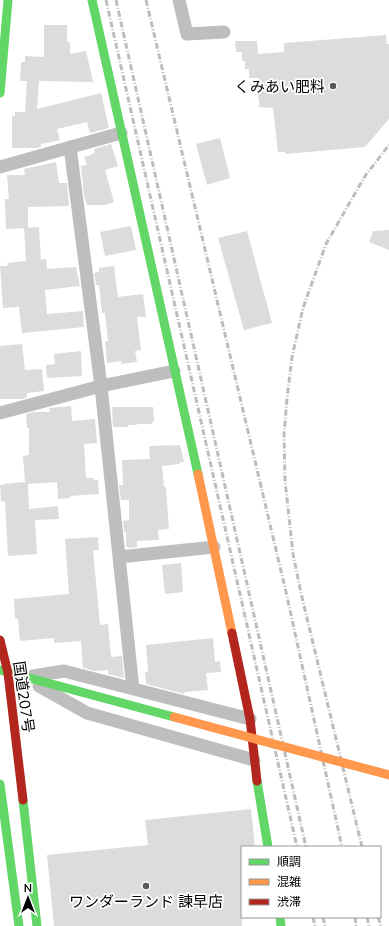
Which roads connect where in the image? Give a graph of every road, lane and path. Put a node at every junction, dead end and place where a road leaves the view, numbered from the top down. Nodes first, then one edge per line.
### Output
1 (8, 0) edge
2 (92, 0) edge
3 (179, 0) edge
4 (224, 32) dead end
5 (0, 93) edge
6 (121, 133) junction
7 (70, 147) junction
8 (0, 167) edge
9 (174, 371) junction
10 (101, 386) junction
11 (0, 413) edge
12 (214, 547) junction
13 (119, 557) junction
14 (0, 640) edge
15 (4, 672) edge
16 (23, 678) junction
17 (133, 689) junction
18 (250, 719) junction
19 (254, 760) junction
20 (389, 775) edge
21 (0, 784) edge
22 (2, 819) edge
23 (268, 846) edge
24 (14, 883) junction
25 (0, 886) edge
26 (19, 926) edge
27 (37, 926) edge

1 - 5 street
2 - 6 street
3 - 4 street
6 - 7 street
6 - 9 street
7 - 8 street
7 - 10 street
9 - 10 street
9 - 12 street
10 - 11 street
10 - 13 street
12 - 13 street
12 - 18 street
13 - 17 street
14 - 15 street, 国道207号
15 - 16 street
15 - 27 street, 国道207号
16 - 17 street
16 - 19 street
16 - 20 street, bridge
17 - 18 street
18 - 19 street
19 - 23 street
21 - 22 street
22 - 24 street
24 - 25 street
24 - 26 street

